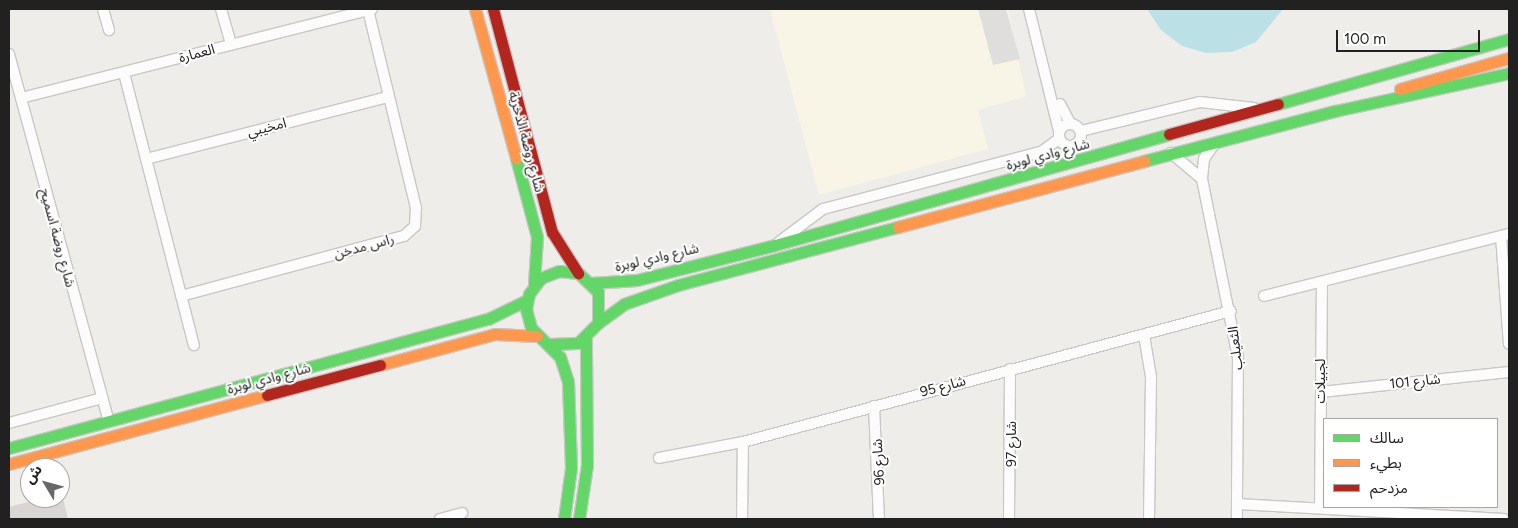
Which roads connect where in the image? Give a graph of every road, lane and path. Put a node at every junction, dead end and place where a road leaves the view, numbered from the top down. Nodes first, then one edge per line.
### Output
1 (103, 9) edge
2 (221, 9) edge
3 (370, 9) edge
4 (474, 9) edge
5 (493, 9) edge
6 (1030, 9) edge
7 (1035, 9) edge
8 (109, 30) dead end
9 (1509, 39) edge
10 (231, 45) junction
11 (9, 54) edge
12 (1509, 58) edge
13 (124, 73) junction
14 (1509, 74) edge
15 (1335, 90) junction
16 (387, 97) junction
17 (21, 98) junction
18 (1335, 111) junction
19 (1070, 123) junction
20 (1081, 131) junction
21 (1059, 135) junction
22 (1215, 142) junction
23 (1171, 154) junction
24 (146, 159) junction
25 (1202, 179) junction
26 (1505, 235) edge
27 (775, 245) junction
28 (578, 273) junction
29 (592, 283) junction
30 (1322, 283) junction
31 (534, 284) junction
32 (182, 296) junction
33 (1264, 296) dead end
34 (527, 300) junction
35 (1231, 311) junction
36 (598, 323) junction
37 (1144, 335) junction
38 (538, 336) junction
39 (586, 339) junction
40 (550, 344) junction
41 (1509, 344) edge
42 (194, 345) dead end
43 (1010, 369) junction
44 (1509, 372) edge
45 (1321, 392) junction
46 (102, 398) junction
47 (874, 406) junction
48 (109, 421) junction
49 (9, 423) edge
50 (743, 442) junction
51 (9, 448) edge
52 (659, 458) dead end
53 (9, 464) edge
54 (1238, 504) junction
55 (1320, 508) junction
56 (462, 513) dead end
57 (1443, 517) edge
58 (440, 519) edge
59 (564, 519) edge
60 (579, 519) edge
61 (742, 519) edge
62 (879, 519) edge
63 (1010, 519) edge
64 (1149, 519) edge
65 (1237, 519) edge
66 (1504, 519) edge

1 - 8 street
2 - 10 street
3 - 10 street, العمارة
3 - 16 street, راس مدخن
4 - 31 street, شارع روضة الذخرية
5 - 28 street, شارع روضة الذخرية
6 - 21 street
7 - 19 street
9 - 15 street, شارع وادي لوبرة
10 - 13 street, العمارة
11 - 17 street, شارع روضة اسميح
12 - 18 street
13 - 17 street, العمارة
13 - 24 street
14 - 18 street
15 - 20 street
15 - 27 street, شارع وادي لوبرة
16 - 24 street, امخيبي
16 - 32 street, راس مدخن
17 - 46 street, شارع روضة اسميح
18 - 22 street
19 - 20 street
19 - 21 street
20 - 21 street
21 - 27 street
22 - 23 street
22 - 25 street, الثعيلب
23 - 25 street
23 - 36 street
24 - 32 street
25 - 35 street, الثعيلب
26 - 30 street
26 - 41 street
27 - 29 street, شارع وادي لوبرة
28 - 29 street
28 - 31 street
29 - 36 street
30 - 33 street
30 - 45 street, لجبيلات
31 - 34 street
32 - 42 street
34 - 38 street
34 - 48 street, شارع وادي لوبرة
35 - 37 street, شارع 95
35 - 54 street, الثعيلب
36 - 39 street
37 - 43 street, شارع 95
37 - 64 street
38 - 40 street
38 - 53 street, شارع وادي لوبرة
39 - 40 street
39 - 60 street
40 - 59 street
43 - 47 street, شارع 95
43 - 63 street, شارع 97
44 - 45 street, شارع 101
45 - 55 street, لجبيلات
46 - 48 street, شارع روضة اسميح
46 - 49 street
47 - 50 street, شارع 95
47 - 62 street, شارع 96
48 - 51 street, شارع وادي لوبرة
50 - 52 street, شارع 95
50 - 61 street
54 - 55 street
54 - 65 street, الثعيلب
55 - 57 street
56 - 58 street
57 - 66 street

